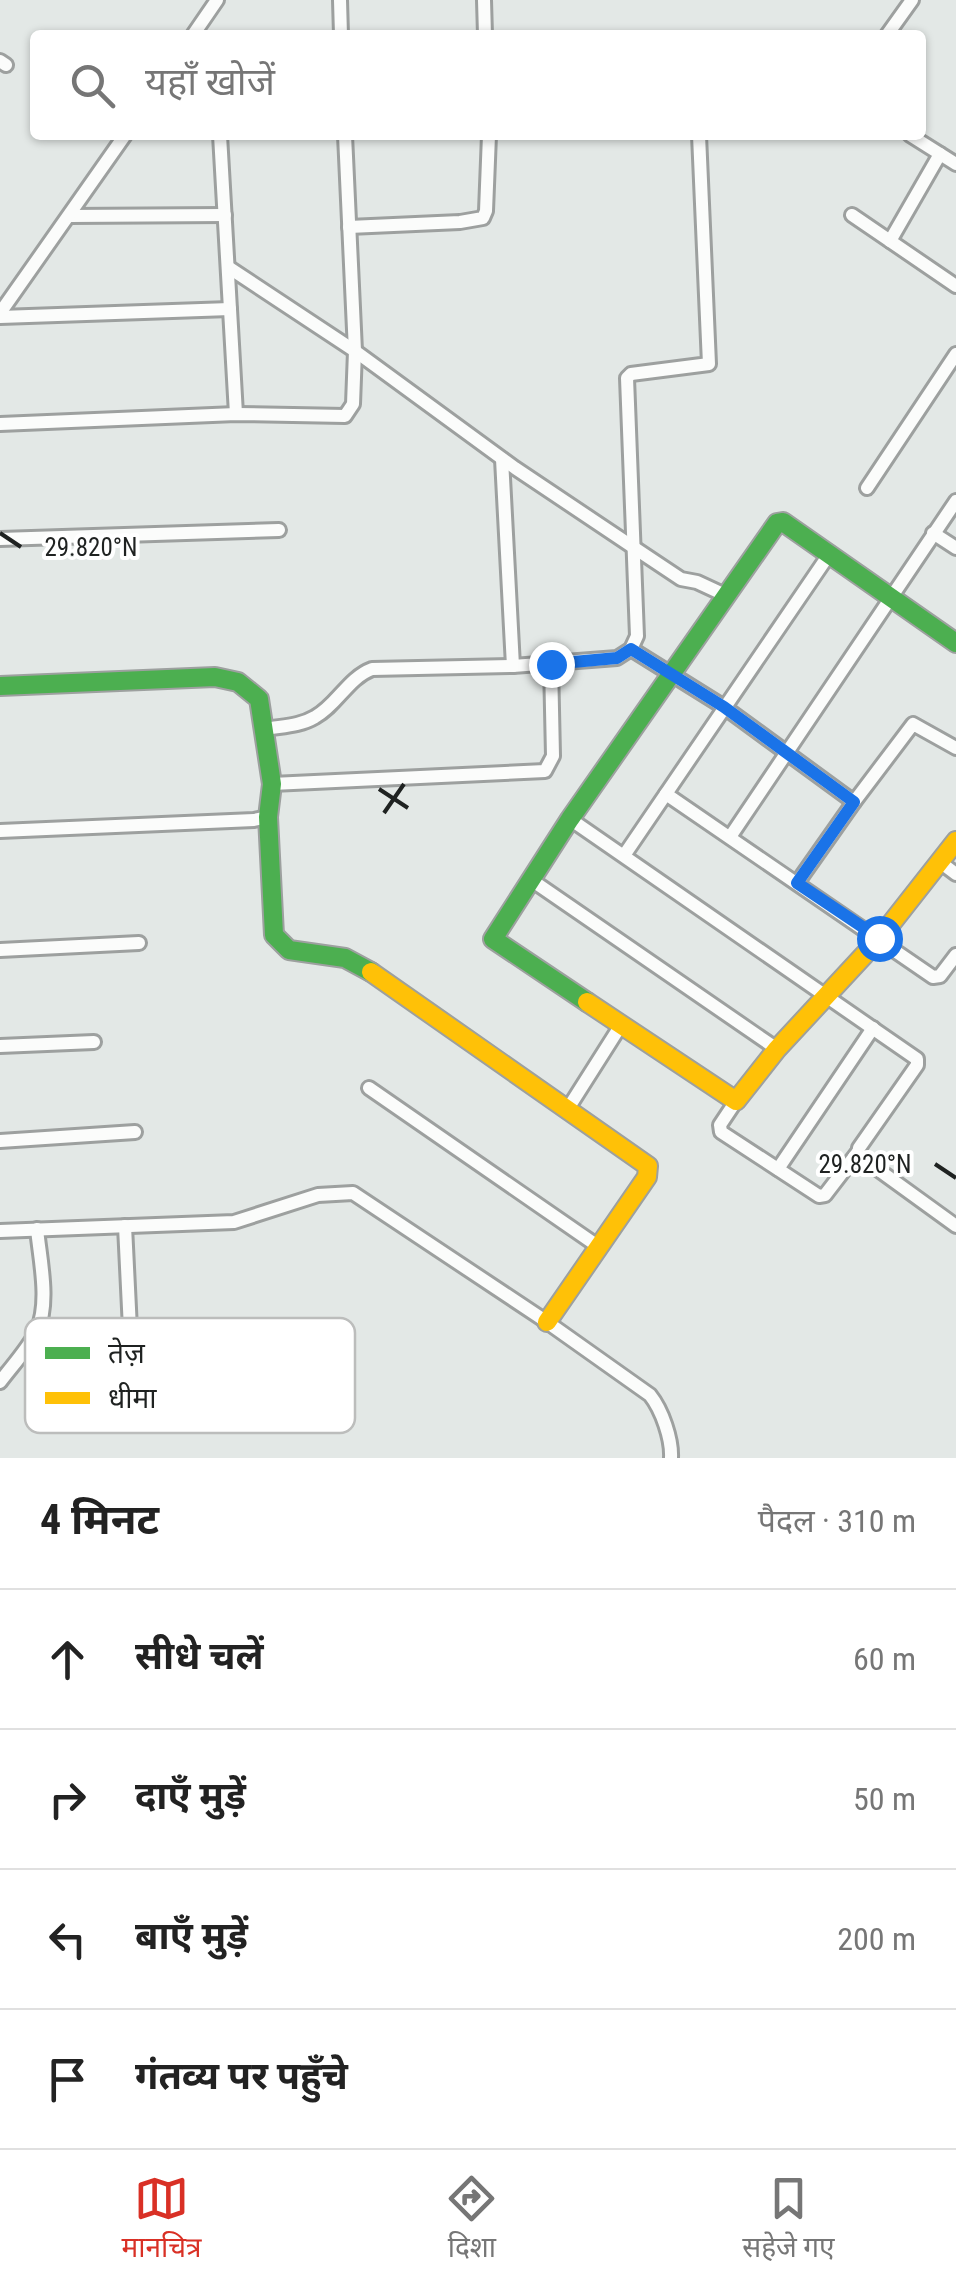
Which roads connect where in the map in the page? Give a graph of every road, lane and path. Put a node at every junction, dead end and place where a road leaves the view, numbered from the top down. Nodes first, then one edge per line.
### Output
1 (217, 0) edge
2 (340, 0) edge
3 (484, 0) edge
4 (912, 0) edge
5 (196, 30) edge
6 (341, 30) edge
7 (486, 30) edge
8 (891, 30) edge
9 (122, 140) edge
10 (220, 140) edge
11 (345, 140) edge
12 (489, 140) edge
13 (699, 140) edge
14 (918, 140) edge
15 (940, 154) junction
16 (956, 164) edge
17 (225, 214) junction
18 (852, 215) dead end
19 (69, 216) junction
20 (349, 228) junction
21 (890, 240) junction
22 (228, 266) junction
23 (956, 286) edge
24 (230, 309) junction
25 (0, 315) edge
26 (355, 352) junction
27 (956, 354) edge
28 (236, 414) junction
29 (0, 424) edge
30 (502, 459) junction
31 (867, 488) dead end
32 (956, 501) edge
33 (279, 530) dead end
34 (933, 533) junction
35 (0, 539) edge
36 (634, 547) junction
37 (956, 548) edge
38 (830, 553) junction
39 (726, 595) junction
40 (891, 598) junction
41 (956, 643) edge
42 (631, 649) junction
43 (551, 664) junction
44 (513, 666) junction
45 (674, 675) junction
46 (0, 686) edge
47 (724, 707) junction
48 (266, 729) junction
49 (956, 748) edge
50 (788, 752) junction
51 (272, 784) junction
52 (666, 794) junction
53 (854, 802) junction
54 (268, 817) junction
55 (570, 819) junction
56 (0, 831) edge
57 (730, 837) junction
58 (956, 841) edge
59 (624, 854) junction
60 (940, 862) junction
61 (956, 874) edge
62 (530, 879) junction
63 (797, 883) junction
64 (879, 938) junction
65 (139, 943) dead end
66 (0, 950) edge
67 (956, 955) edge
68 (826, 994) junction
69 (622, 1026) junction
70 (873, 1028) junction
71 (94, 1042) dead end
72 (0, 1046) edge
73 (777, 1049) junction
74 (369, 1088) dead end
75 (736, 1101) junction
76 (568, 1107) junction
77 (135, 1132) dead end
78 (0, 1141) edge
79 (858, 1152) junction
80 (778, 1169) junction
81 (125, 1226) junction
82 (956, 1226) edge
83 (38, 1230) junction
84 (0, 1231) edge
85 (598, 1247) junction
86 (41, 1318) edge
87 (129, 1318) edge
88 (547, 1322) junction
89 (25, 1348) edge
90 (0, 1382) edge
91 (671, 1458) edge

1 - 5 street
2 - 6 street
3 - 7 street
4 - 8 street
9 - 19 street
10 - 17 street
11 - 20 street
12 - 20 street
13 - 36 street
14 - 15 street
15 - 16 street
15 - 21 street
17 - 19 street
17 - 22 street
18 - 21 street
19 - 25 street
20 - 26 street
21 - 23 street
22 - 24 street
22 - 26 street
24 - 25 street
24 - 28 street
26 - 28 street
26 - 30 street
27 - 31 street
28 - 29 street
30 - 36 street
30 - 44 street
32 - 34 street
33 - 35 street
34 - 37 street
34 - 40 street
36 - 39 street
36 - 42 street
38 - 39 street
38 - 40 street
38 - 47 street
39 - 45 street
40 - 41 street
40 - 50 street
42 - 43 street
42 - 45 street
43 - 44 street
43 - 51 street
44 - 48 street
45 - 47 street
45 - 55 street
46 - 48 street
47 - 50 street
47 - 52 street
48 - 51 street
49 - 53 street
50 - 53 street
50 - 57 street
51 - 54 street
52 - 57 street
52 - 59 street
53 - 63 street
54 - 56 street
54 - 76 street
55 - 59 street
55 - 62 street
57 - 63 street
58 - 60 street
59 - 68 street
60 - 61 street
60 - 64 street
62 - 69 street
62 - 73 street
63 - 64 street
64 - 67 street
64 - 68 street
65 - 66 street
68 - 70 street
68 - 73 street
69 - 75 street
69 - 76 street
70 - 79 street
70 - 80 street
71 - 72 street
73 - 75 street
74 - 85 street
75 - 80 street
76 - 85 street
77 - 78 street
79 - 80 street
79 - 82 street
81 - 83 street
81 - 87 street
81 - 88 street
83 - 84 street
83 - 86 street
85 - 88 street
88 - 91 street
89 - 90 street

